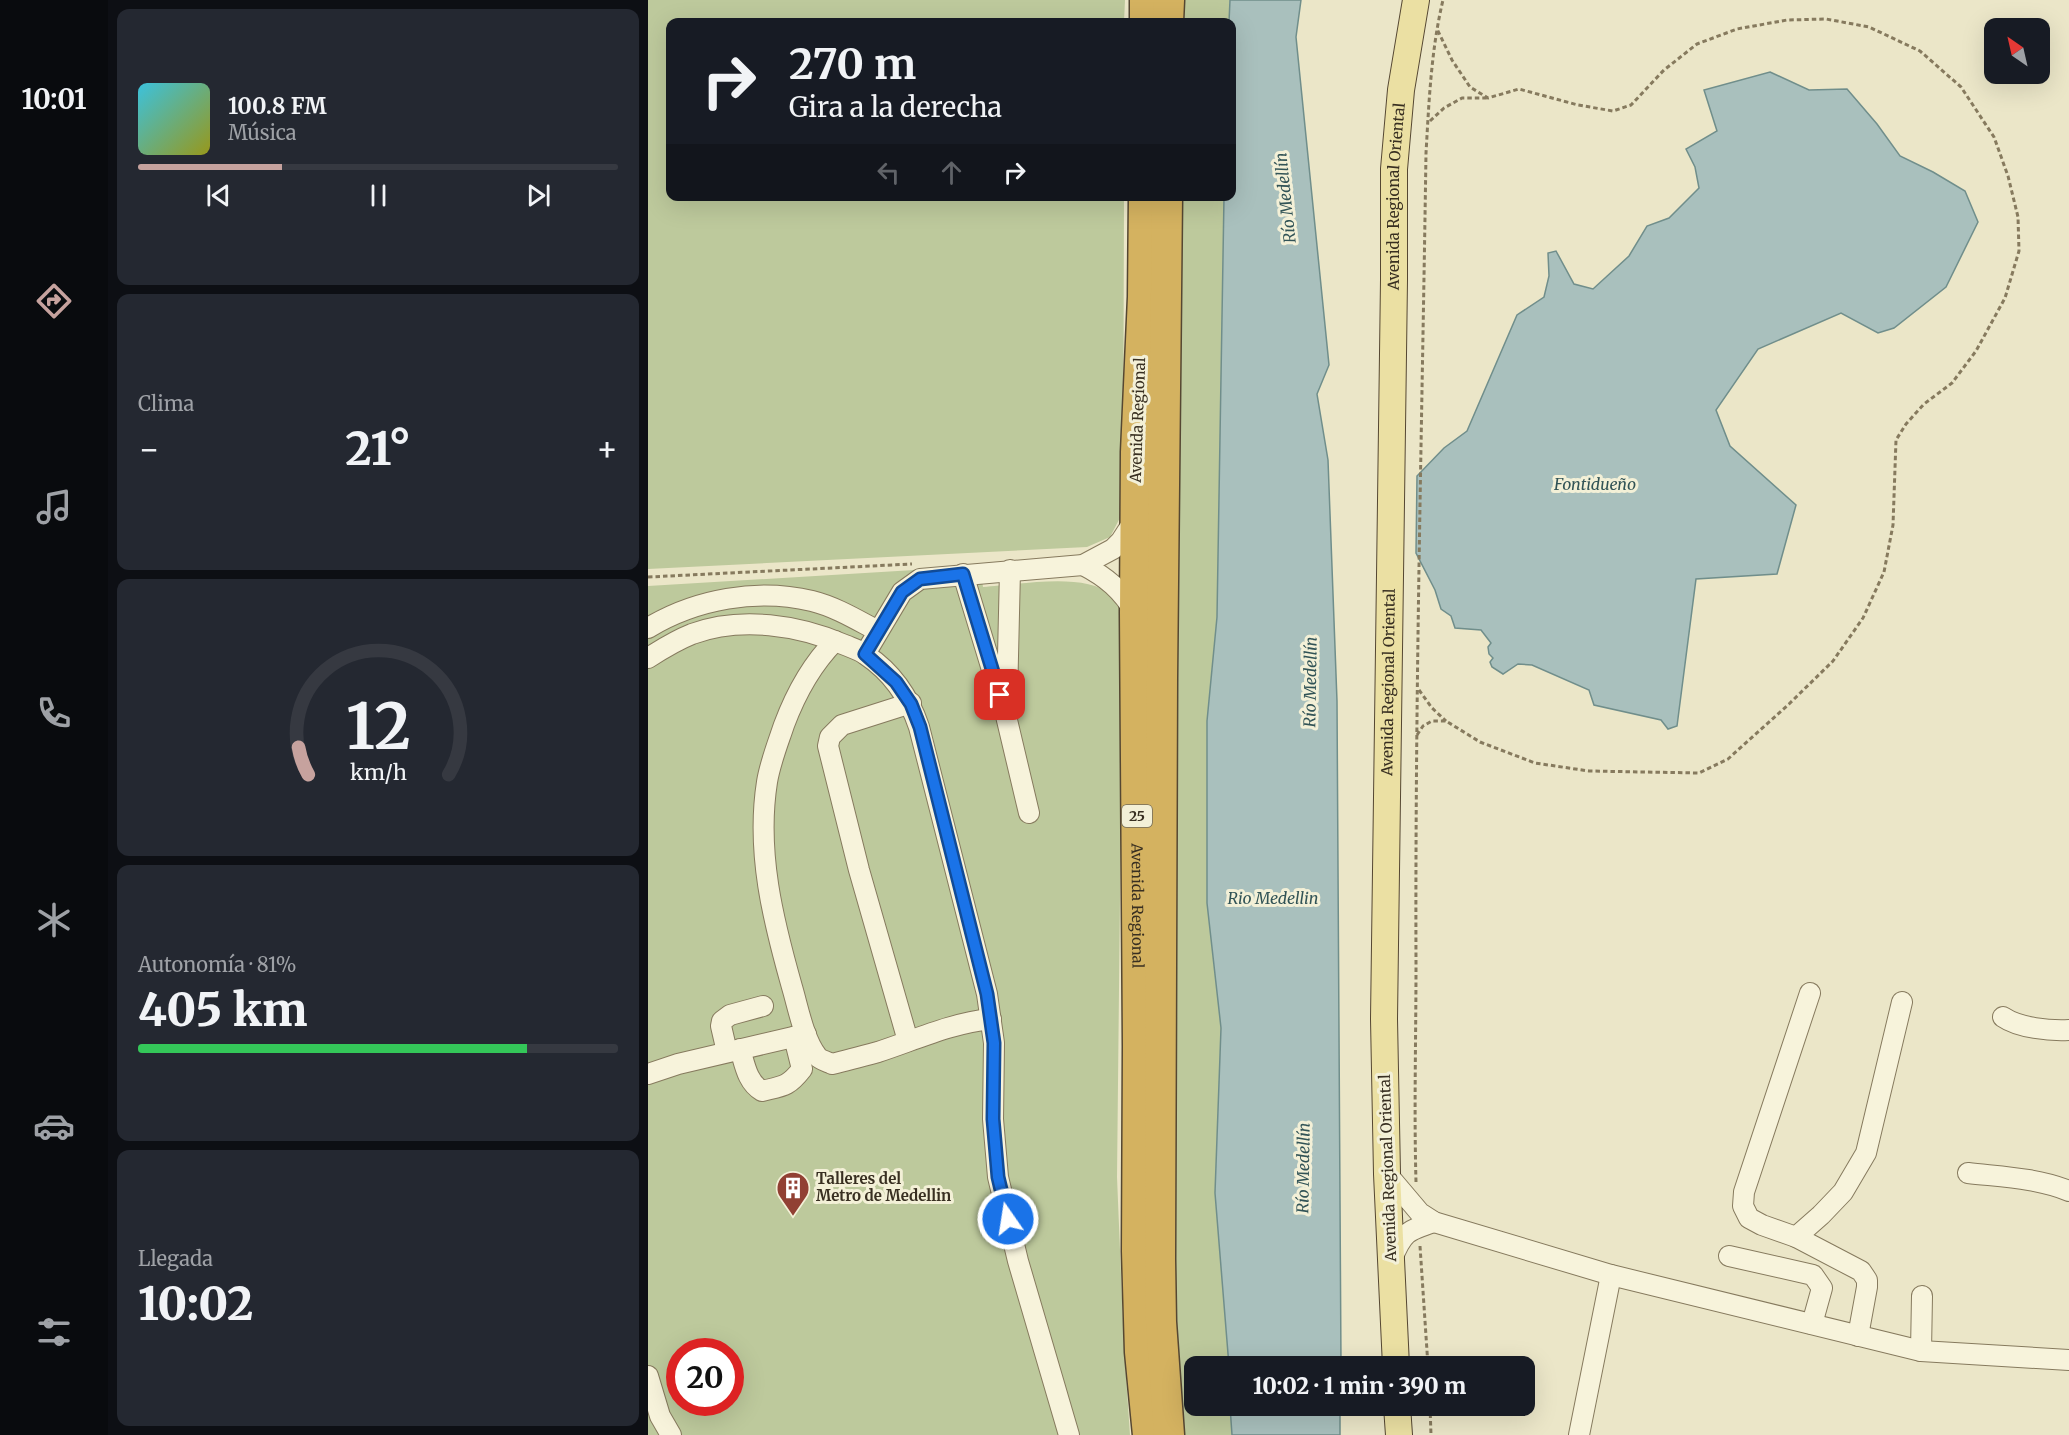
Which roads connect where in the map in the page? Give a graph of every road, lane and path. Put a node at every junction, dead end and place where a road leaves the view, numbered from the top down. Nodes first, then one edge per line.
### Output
1 (1145, 0) edge
2 (1169, 0) edge
3 (1416, 0) edge
4 (1443, 0) edge
5 (1144, 18) edge
6 (1168, 18) edge
7 (1437, 29) junction
8 (1488, 98) junction
9 (1428, 122) junction
10 (1144, 201) edge
11 (1167, 201) edge
12 (1136, 518) junction
13 (919, 564) dead end
14 (1083, 565) junction
15 (1010, 570) junction
16 (963, 574) junction
17 (648, 577) edge
18 (1135, 613) junction
19 (648, 628) edge
20 (878, 631) junction
21 (836, 641) junction
22 (865, 654) junction
23 (648, 658) edge
24 (1418, 689) junction
25 (911, 704) junction
26 (1006, 716) junction
27 (1446, 721) junction
28 (1417, 735) junction
29 (1029, 813) dead end
30 (1810, 993) dead end
31 (1902, 1002) dead end
32 (763, 1006) dead end
33 (2003, 1017) dead end
34 (991, 1019) junction
35 (2069, 1030) edge
36 (800, 1035) junction
37 (908, 1041) junction
38 (734, 1051) junction
39 (648, 1074) edge
40 (1968, 1173) dead end
41 (1387, 1174) junction
42 (2069, 1191) edge
43 (1423, 1219) junction
44 (1796, 1237) junction
45 (1729, 1256) dead end
46 (1391, 1261) junction
47 (1611, 1275) junction
48 (1922, 1296) dead end
49 (1812, 1324) junction
50 (1858, 1336) junction
51 (1921, 1351) junction
52 (1396, 1356) edge
53 (1428, 1356) edge
54 (2069, 1360) edge
55 (648, 1376) edge
56 (1398, 1416) edge
57 (1430, 1416) edge
58 (671, 1435) edge
59 (1069, 1435) edge
60 (1148, 1435) edge
61 (1169, 1435) edge
62 (1399, 1435) edge
63 (1431, 1435) edge
64 (1579, 1435) edge

1 - 5 highway
2 - 6 highway
3 - 41 main road, Avenida Regional Oriental
4 - 7 path
7 - 8 path
7 - 9 path
8 - 9 path
8 - 27 path
9 - 24 path
10 - 12 highway, Avenida Regional / 25
11 - 61 highway, Avenida Regional / 25
12 - 14 street
12 - 18 highway, Avenida Regional / 25
13 - 17 path
14 - 15 street
14 - 18 street
15 - 16 street
15 - 26 street
16 - 20 street
16 - 26 street
18 - 60 highway, Avenida Regional / 25
19 - 20 street
20 - 22 street
21 - 22 street
21 - 23 street
21 - 36 street
22 - 25 street
24 - 27 path
24 - 28 path
25 - 34 street
25 - 37 street
26 - 29 street
27 - 28 path
28 - 43 path
30 - 44 street
31 - 44 street
32 - 38 street
33 - 35 street
34 - 37 street
34 - 59 street
36 - 37 street
36 - 38 street
36 - 38 street
38 - 39 street
40 - 42 street
41 - 43 street
41 - 46 main road, Avenida Regional Oriental
43 - 46 street
43 - 47 street
43 - 53 path
44 - 50 street
45 - 49 street
46 - 52 main road, Avenida Regional Oriental
47 - 49 street
47 - 64 street
48 - 51 street
49 - 50 street
50 - 51 street
51 - 54 street
55 - 58 street
56 - 62 main road
57 - 63 path

